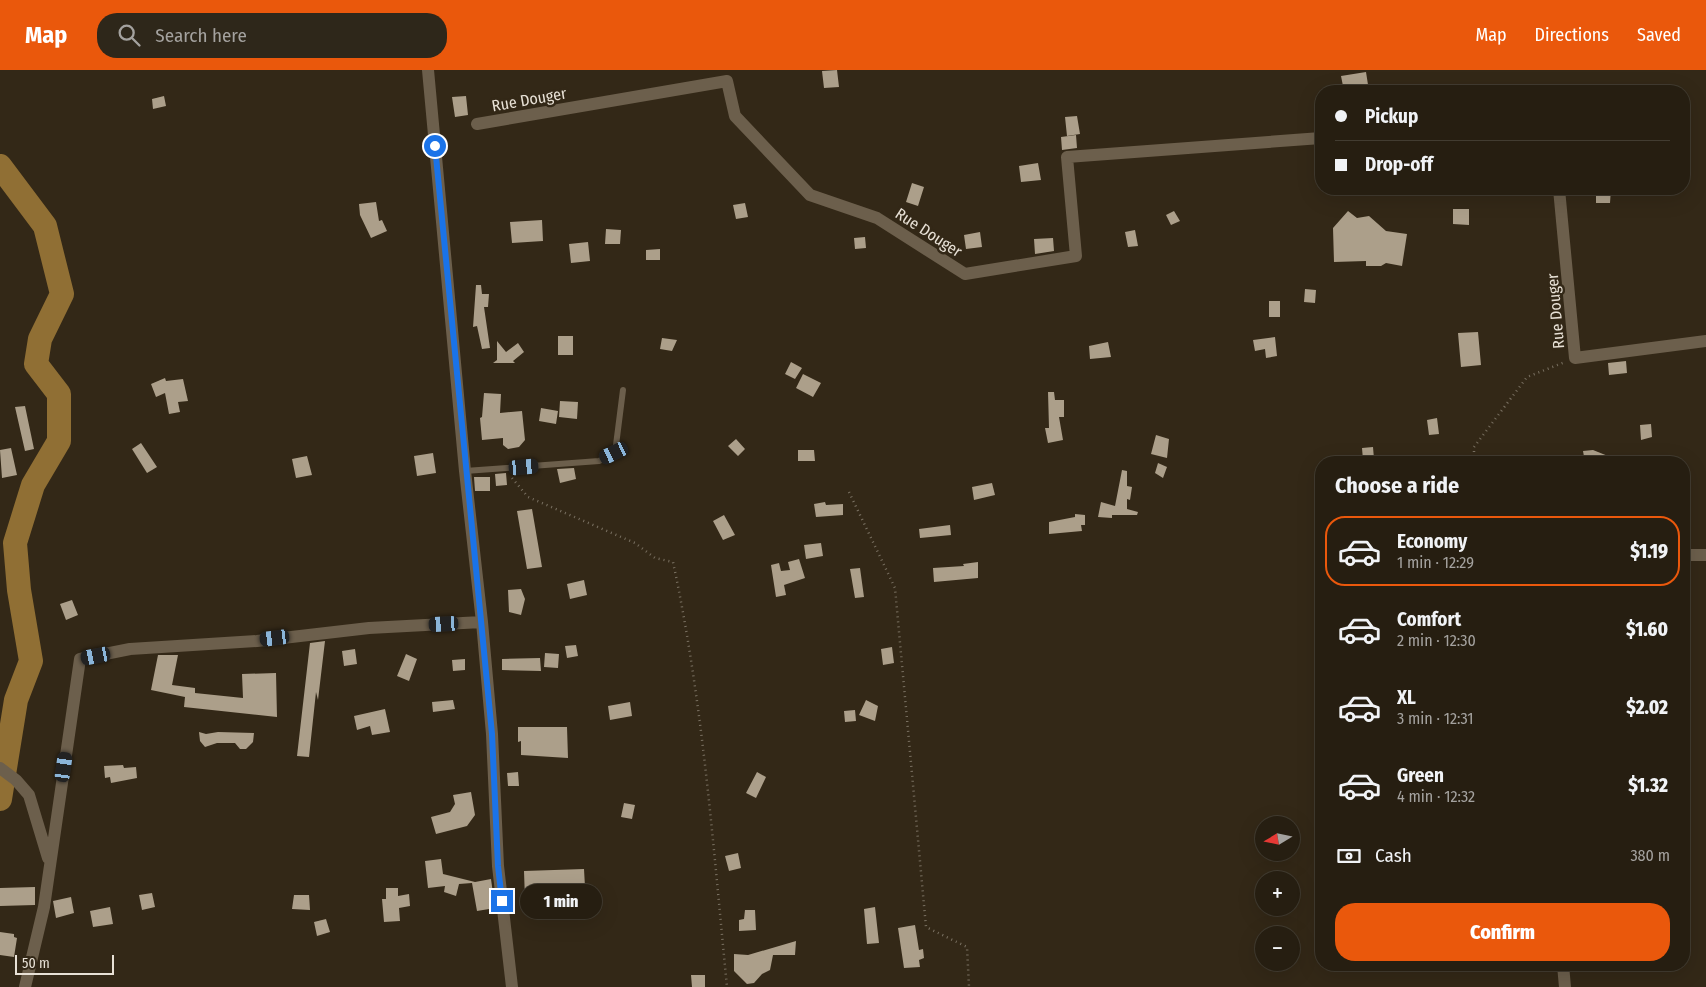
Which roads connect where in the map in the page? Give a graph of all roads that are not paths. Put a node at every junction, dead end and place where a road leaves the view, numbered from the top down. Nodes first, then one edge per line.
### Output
1 (428, 70) edge
2 (478, 124) dead end
3 (1315, 138) edge
4 (1560, 195) edge
5 (1706, 341) edge
6 (623, 390) dead end
7 (465, 471) junction
8 (1690, 554) edge
9 (1706, 555) edge
10 (482, 622) junction
11 (0, 768) edge
12 (50, 863) junction
13 (1563, 971) edge
14 (25, 987) edge
15 (512, 987) edge
16 (1564, 987) edge

1 - 7 street
2 - 3 street, Rue Douger
4 - 5 street, Rue Douger
6 - 7 lane
7 - 10 street
8 - 9 street
10 - 12 street
10 - 15 street
11 - 12 street
12 - 14 street
13 - 16 street

